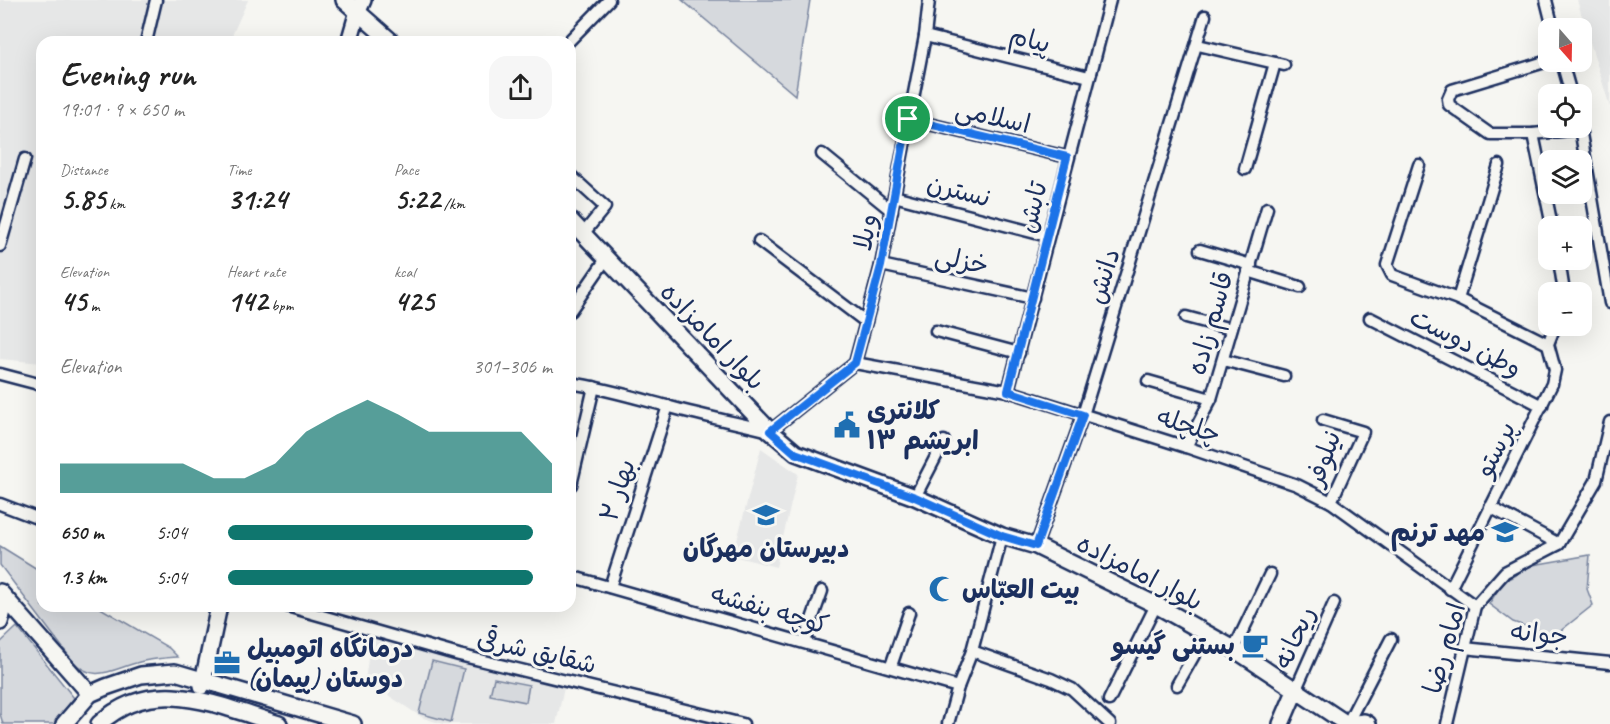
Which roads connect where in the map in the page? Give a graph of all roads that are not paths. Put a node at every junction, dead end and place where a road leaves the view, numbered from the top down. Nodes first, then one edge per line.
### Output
1 (156, 0) edge
2 (344, 0) edge
3 (609, 0) edge
4 (929, 0) edge
5 (1110, 0) edge
6 (1546, 0) edge
7 (360, 5) edge
8 (1205, 16) dead end
9 (1550, 18) edge
10 (147, 36) edge
11 (351, 36) edge
12 (387, 36) edge
13 (574, 36) edge
14 (925, 36) junction
15 (1198, 45) junction
16 (1538, 64) edge
17 (1089, 77) junction
18 (908, 119) junction
19 (1538, 133) edge
20 (1533, 134) junction
21 (1582, 138) edge
22 (822, 154) dead end
23 (1067, 157) junction
24 (26, 159) dead end
25 (1419, 165) dead end
26 (1499, 165) dead end
27 (1245, 169) dead end
28 (576, 180) edge
29 (894, 196) junction
30 (1267, 208) dead end
31 (892, 211) junction
32 (1550, 216) edge
33 (576, 226) edge
34 (583, 234) junction
35 (1047, 236) junction
36 (759, 241) dead end
37 (0, 246) edge
38 (1200, 250) dead end
39 (606, 259) junction
40 (881, 266) junction
41 (1250, 268) junction
42 (1300, 286) dead end
43 (1033, 298) junction
44 (1458, 299) junction
45 (576, 302) edge
46 (1610, 303) edge
47 (1185, 317) dead end
48 (1370, 318) dead end
49 (866, 322) junction
50 (1232, 329) junction
51 (936, 331) dead end
52 (1551, 336) edge
53 (1548, 344) junction
54 (1019, 352) junction
55 (1223, 360) junction
56 (855, 363) junction
57 (0, 374) edge
58 (1284, 376) dead end
59 (1148, 381) dead end
60 (36, 383) edge
61 (576, 384) edge
62 (594, 387) junction
63 (1008, 391) junction
64 (1211, 399) junction
65 (668, 406) junction
66 (1542, 406) junction
67 (1083, 415) junction
68 (1323, 420) dead end
69 (1610, 422) edge
70 (770, 431) junction
71 (944, 441) dead end
72 (1186, 447) junction
73 (576, 464) edge
74 (915, 497) junction
75 (1331, 502) junction
76 (0, 504) edge
77 (1490, 507) junction
78 (36, 518) edge
79 (1002, 536) junction
80 (1559, 544) junction
81 (1036, 546) junction
82 (1270, 574) dead end
83 (576, 578) edge
84 (610, 587) junction
85 (1450, 589) junction
86 (822, 591) dead end
87 (0, 592) edge
88 (1334, 603) dead end
89 (1156, 605) junction
90 (1475, 606) junction
91 (218, 612) edge
92 (308, 612) edge
93 (909, 613) dead end
94 (0, 622) edge
95 (1206, 634) junction
96 (1391, 639) dead end
97 (804, 642) junction
98 (1464, 648) junction
99 (1234, 649) junction
100 (972, 651) junction
101 (1610, 663) edge
102 (891, 666) junction
103 (204, 679) junction
104 (1177, 685) dead end
105 (958, 687) junction
106 (1296, 689) junction
107 (90, 694) junction
108 (1109, 700) dead end
109 (199, 701) junction
110 (64, 724) edge
111 (99, 724) edge
112 (279, 724) edge
113 (353, 724) edge
114 (742, 724) edge
115 (948, 724) edge
116 (1110, 724) edge
117 (1281, 724) edge
118 (1348, 724) edge
119 (1368, 724) edge
120 (1447, 724) edge

1 - 10 street
2 - 7 main road
3 - 13 street
4 - 14 street, ویلا
5 - 17 street, تابش
6 - 9 street
7 - 11 main road
7 - 12 main road
8 - 15 street, دانش
14 - 17 street, پیام
14 - 18 street, ویلا
15 - 27 street
15 - 67 street, دانش
16 - 20 street
17 - 23 street, تابش
18 - 23 street, اسلامی
18 - 29 street, ویلا
19 - 20 street
20 - 32 street
21 - 46 street
22 - 31 street
23 - 35 street, تابش
24 - 37 street
25 - 44 street
26 - 44 street
28 - 34 street
29 - 31 street, ویلا
29 - 35 street, نسترن
30 - 41 street, قاسم‌ زاده
31 - 40 street, ویلا
33 - 34 main road, بلوار امامزاده
34 - 39 main road, بلوار امامزاده
35 - 43 street, تابش
36 - 49 street
38 - 41 street
39 - 45 street
39 - 70 main road, بلوار امامزاده
40 - 43 street, خزلی
40 - 49 street, ویلا
41 - 42 street
41 - 50 street, قاسم‌ زاده
43 - 54 street, تابش
44 - 53 street
47 - 50 street
48 - 66 street, وطن دوست
49 - 56 street, ویلا
50 - 55 street, قاسم‌ زاده
51 - 54 street
52 - 53 street
53 - 66 street, پرستو
54 - 63 street, تابش
55 - 58 street
55 - 64 street, قاسم‌ زاده
56 - 63 street, چلچله
56 - 70 street
57 - 60 street
59 - 64 street
61 - 62 street
62 - 65 street
62 - 73 street
63 - 67 street, چلچله
64 - 72 street, قاسم‌ زاده
65 - 70 street
65 - 84 street, بهار ۲
66 - 77 street, پرستو
67 - 72 street, چلچله
67 - 81 street, دانش
68 - 75 street, نیلوفر
69 - 80 street
70 - 74 main road, بلوار امامزاده
71 - 74 street
72 - 75 street, چلچله
74 - 79 main road, بلوار امامزاده
75 - 85 street, چلچله
76 - 78 street
77 - 80 street
77 - 85 street, پرستو
79 - 81 main road, بلوار امامزاده
79 - 100 street
80 - 90 street, امام رضا
81 - 89 main road, بلوار امامزاده
82 - 99 street
83 - 84 street, کوچه بنفشه
84 - 97 street, کوچه بنفشه
85 - 90 street, چلچله
86 - 97 street
87 - 94 main road
87 - 107 main road
88 - 106 street, ریحانه
89 - 95 main road, بلوار امامزاده
89 - 108 street
90 - 98 street, امام رضا
91 - 103 main road
92 - 114 street, شقایق شرقی
93 - 102 street
95 - 99 main road, بلوار امامزاده
95 - 104 street
96 - 118 street
97 - 102 street, کوچه بنفشه
98 - 101 street, جوانه
98 - 120 street, امام رضا
99 - 106 main road, بلوار امامزاده
100 - 105 street
100 - 116 street
102 - 105 street, کوچه بنفشه
103 - 107 main road
103 - 109 main road
103 - 113 main road
105 - 115 street
106 - 117 main road
106 - 118 main road, بلوار امامزاده
107 - 110 main road
109 - 111 main road
109 - 112 main road
118 - 119 main road

